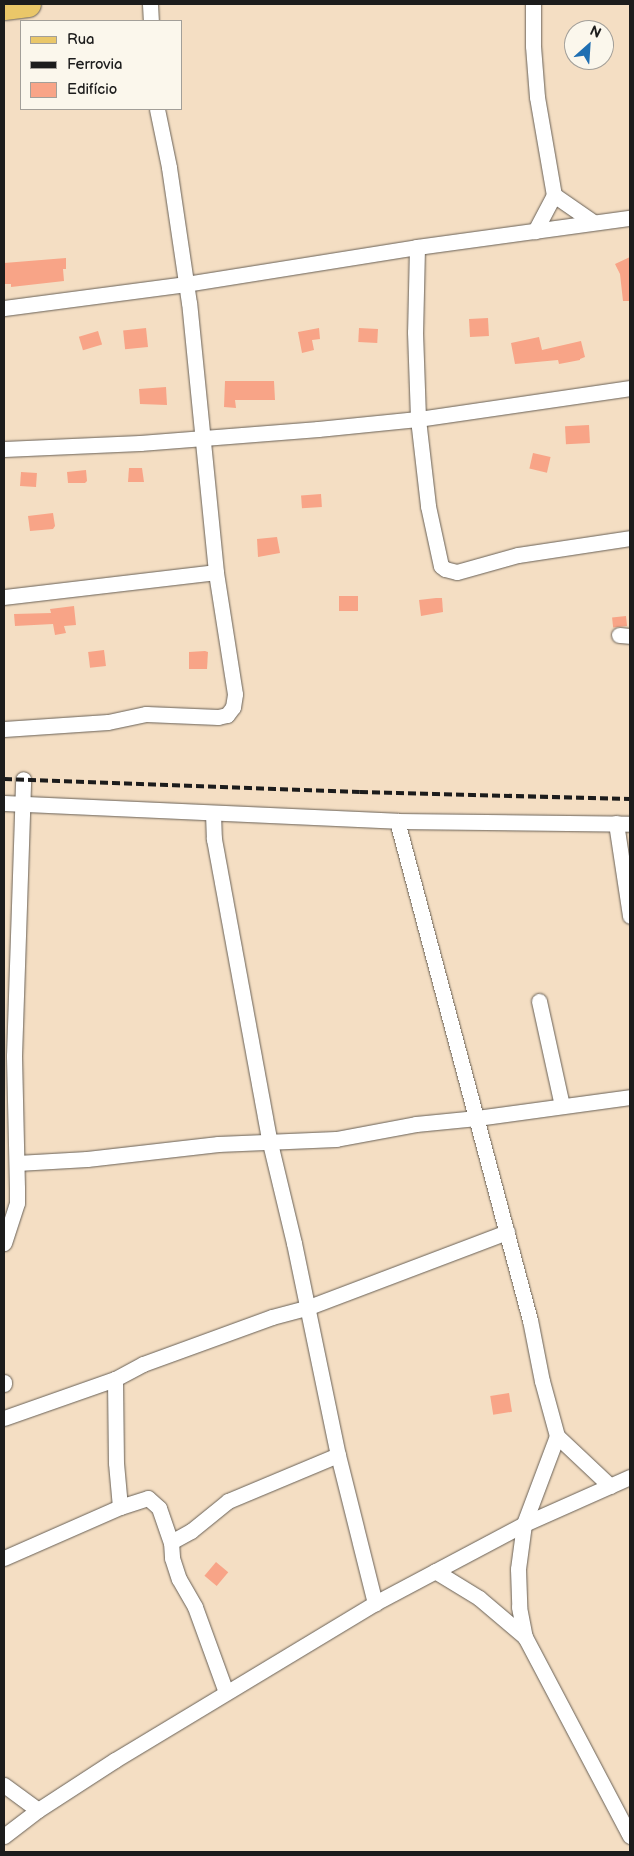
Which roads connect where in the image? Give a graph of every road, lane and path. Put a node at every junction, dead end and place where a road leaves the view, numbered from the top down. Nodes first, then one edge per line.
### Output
1 (28, 4) edge
2 (150, 4) edge
3 (533, 4) edge
4 (4, 7) edge
5 (151, 20) edge
6 (157, 110) edge
7 (554, 196) junction
8 (630, 218) edge
9 (593, 222) junction
10 (535, 231) junction
11 (416, 247) junction
12 (186, 284) junction
13 (4, 308) edge
14 (630, 388) edge
15 (418, 419) junction
16 (202, 439) junction
17 (4, 449) edge
18 (630, 538) edge
19 (216, 572) junction
20 (4, 597) edge
21 (4, 729) edge
22 (23, 779) dead end
23 (4, 803) edge
24 (23, 804) junction
25 (213, 813) junction
26 (397, 821) junction
27 (623, 823) edge
28 (630, 916) edge
29 (539, 1002) dead end
30 (630, 1097) edge
31 (562, 1106) junction
32 (477, 1118) junction
33 (270, 1143) junction
34 (16, 1163) junction
35 (507, 1232) junction
36 (4, 1243) edge
37 (306, 1308) junction
38 (115, 1378) junction
39 (4, 1418) edge
40 (557, 1436) junction
41 (338, 1455) junction
42 (630, 1477) edge
43 (610, 1486) junction
44 (120, 1507) junction
45 (524, 1524) junction
46 (171, 1542) junction
47 (4, 1558) edge
48 (435, 1571) junction
49 (375, 1603) junction
50 (525, 1637) junction
51 (226, 1692) junction
52 (4, 1785) edge
53 (38, 1810) junction
54 (4, 1836) edge
55 (630, 1836) edge

1 - 4 main road
2 - 5 street
3 - 7 street
6 - 12 street
7 - 9 street
7 - 10 street
8 - 9 street
9 - 10 street
10 - 11 street
11 - 12 street
11 - 15 street
12 - 13 street
12 - 16 street
14 - 15 street
15 - 16 street
15 - 18 street
16 - 17 street
16 - 19 street
19 - 20 street
19 - 21 street
22 - 24 street
23 - 24 street
24 - 25 street
24 - 34 street
25 - 26 street
25 - 33 street
26 - 27 street
26 - 32 street
27 - 28 street
29 - 31 street
30 - 31 street
31 - 32 street
32 - 33 street
32 - 35 street
33 - 34 street
33 - 37 street
34 - 36 street
35 - 37 street
35 - 40 street
37 - 38 street
37 - 41 street
38 - 39 street
38 - 44 street
40 - 43 street
40 - 45 street
41 - 46 street
41 - 49 street
42 - 43 street
43 - 45 street
44 - 46 street
44 - 47 street
45 - 48 street
45 - 50 street
46 - 51 street
48 - 49 street
48 - 50 street
49 - 51 street
50 - 55 street
51 - 53 street
52 - 53 street
53 - 54 street

